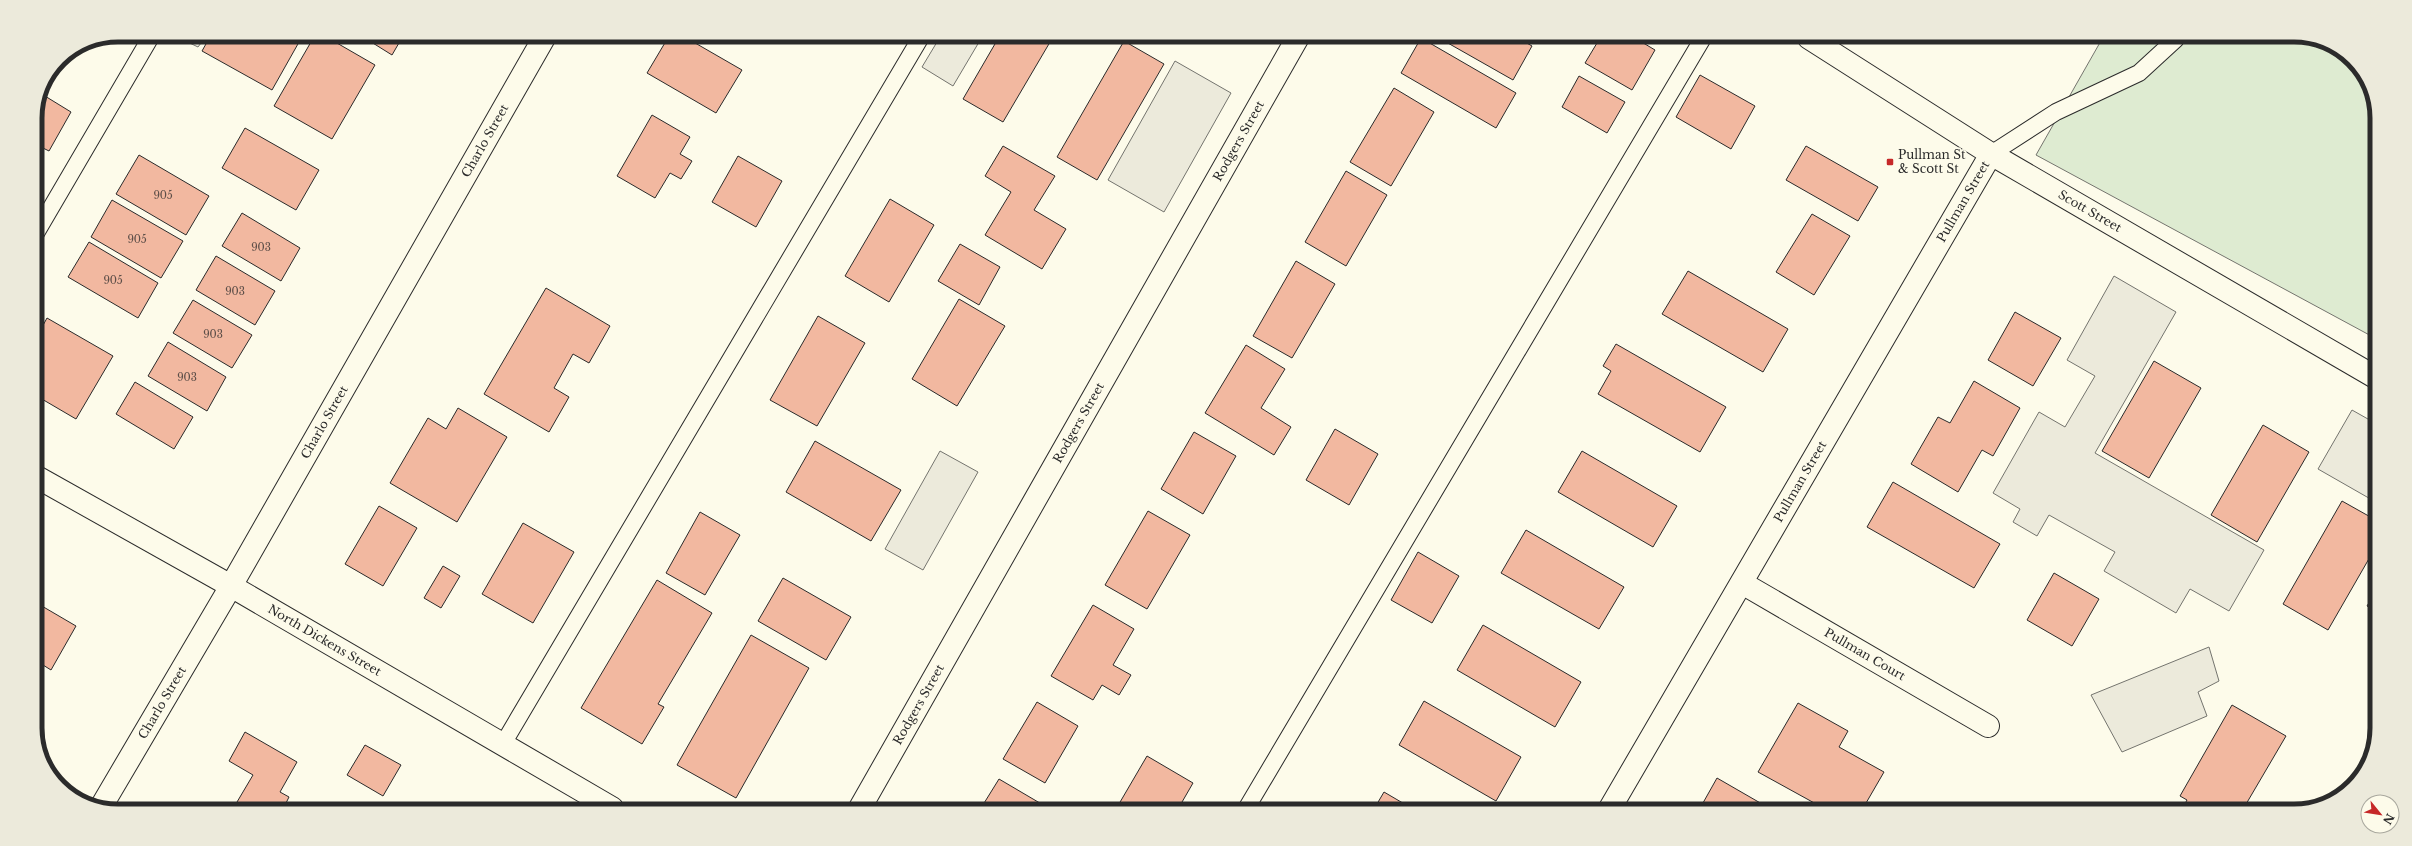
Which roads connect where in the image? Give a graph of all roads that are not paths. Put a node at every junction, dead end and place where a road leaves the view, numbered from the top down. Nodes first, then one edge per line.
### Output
1 (148, 42) edge
2 (542, 42) edge
3 (918, 42) edge
4 (1295, 42) edge
5 (1701, 42) edge
6 (1815, 42) edge
7 (2173, 42) edge
8 (1991, 154) junction
9 (42, 223) edge
10 (2370, 374) edge
11 (42, 480) edge
12 (1742, 583) junction
13 (231, 586) junction
14 (1988, 726) dead end
15 (503, 744) junction
16 (103, 803) edge
17 (605, 804) edge
18 (862, 804) edge
19 (1249, 804) edge
20 (1613, 804) edge

1 - 9 lane
2 - 13 street, Charlo Street
3 - 15 lane
4 - 18 street, Rodgers Street
5 - 19 lane
6 - 8 street, Scott Street
7 - 8 lane
8 - 10 street, Scott Street
8 - 12 street, Pullman Street
11 - 13 street, North Dickens Street
12 - 14 street, Pullman Court
12 - 20 street, Pullman Street
13 - 15 street, North Dickens Street
13 - 16 street, Charlo Street
15 - 17 street, North Dickens Street

